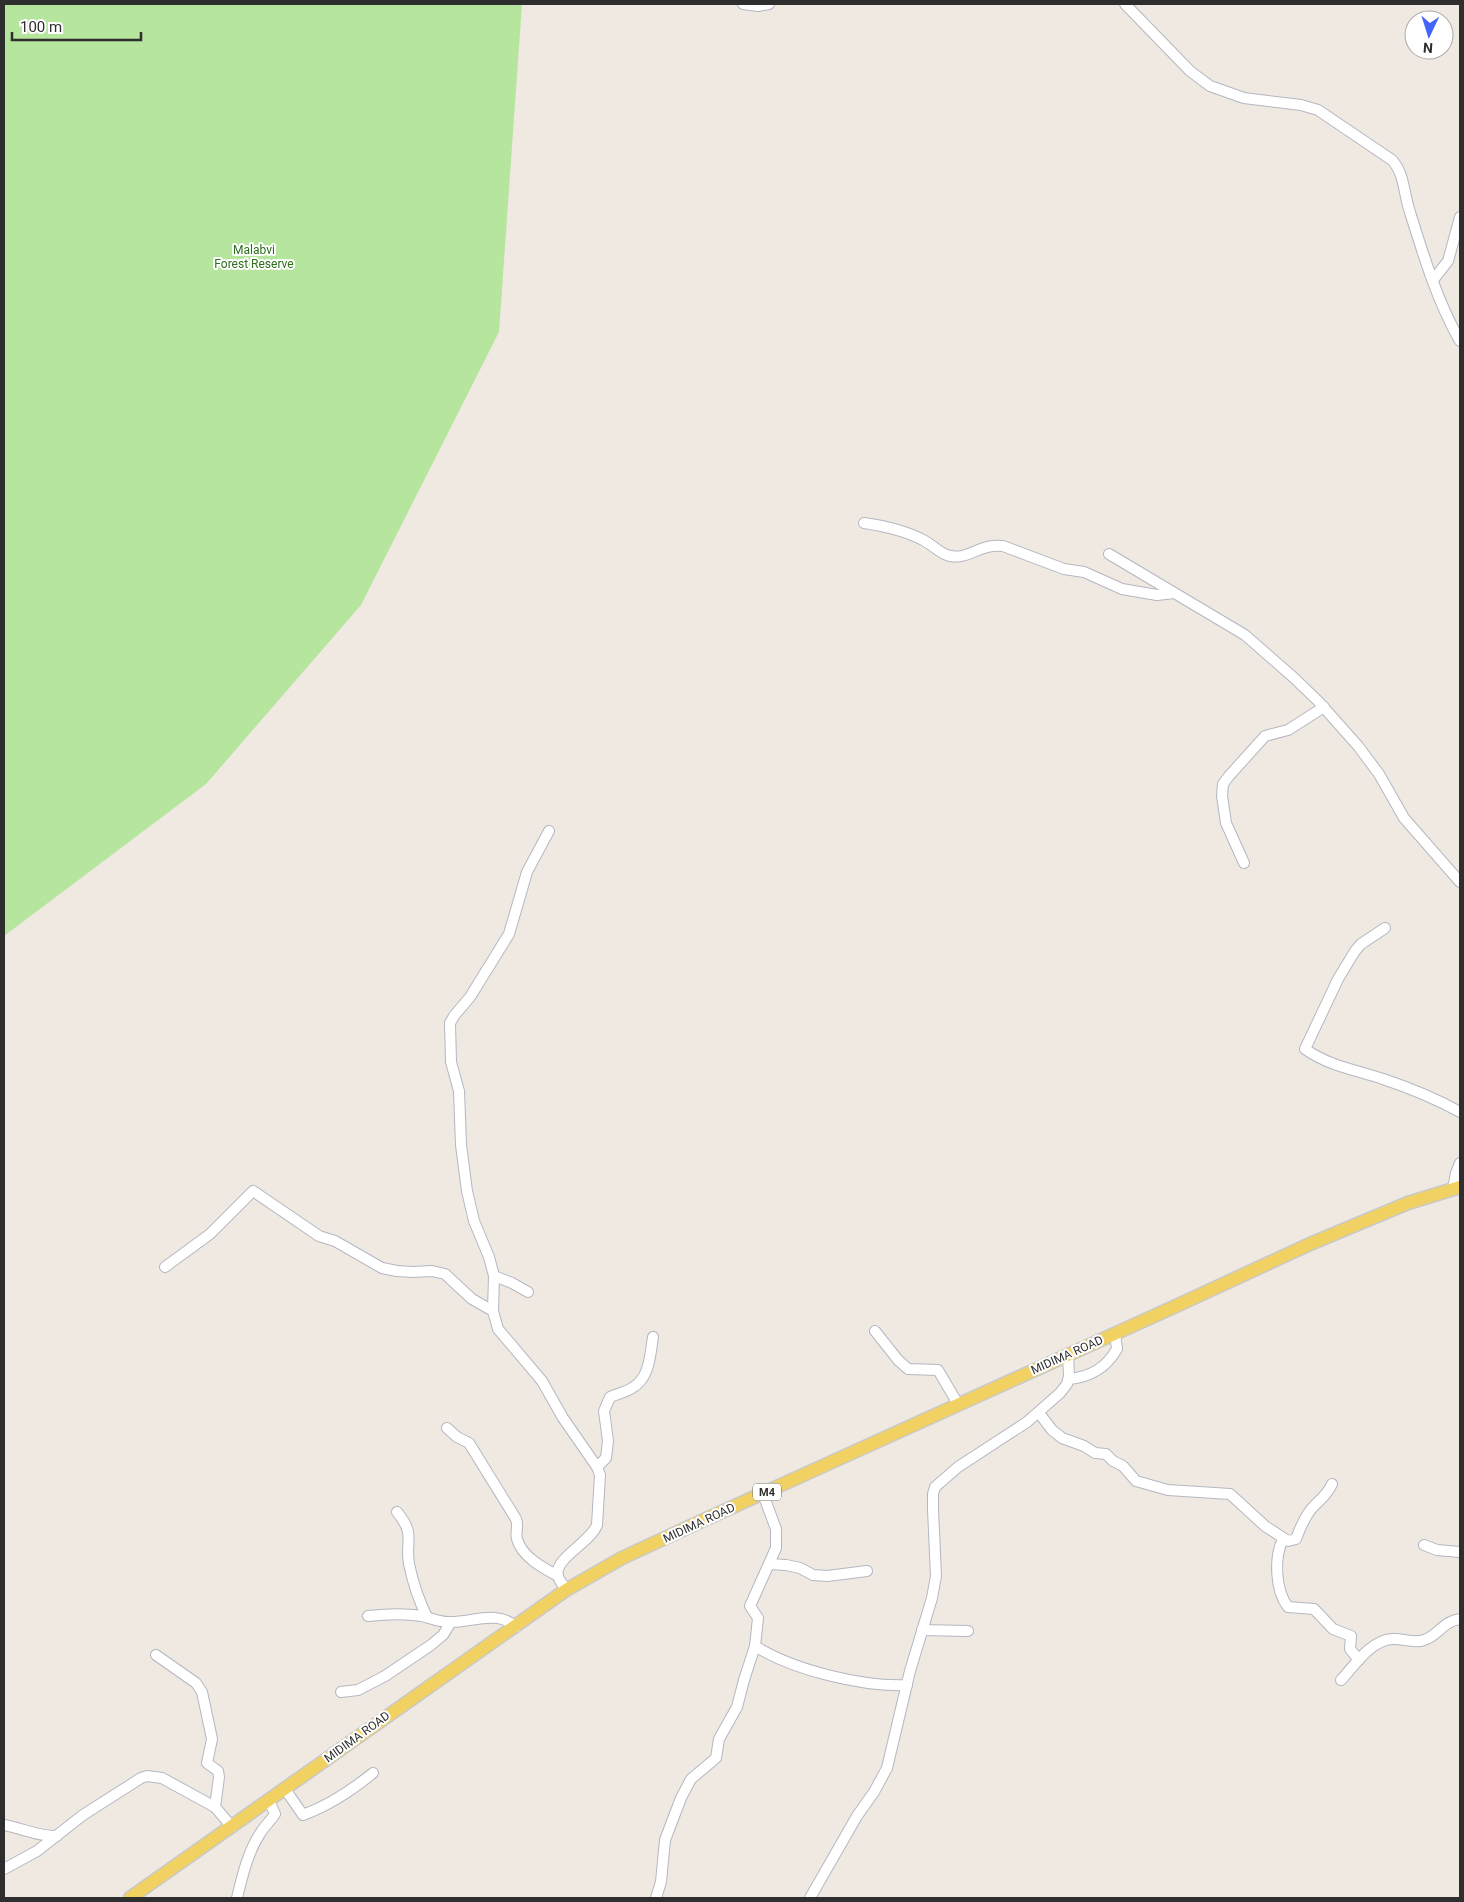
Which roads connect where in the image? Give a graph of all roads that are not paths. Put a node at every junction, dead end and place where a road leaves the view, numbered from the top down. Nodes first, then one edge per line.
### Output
1 (743, 4) edge
2 (769, 4) edge
3 (1125, 4) edge
4 (1460, 217) edge
5 (1433, 280) junction
6 (1460, 341) edge
7 (864, 523) dead end
8 (1109, 554) dead end
9 (1174, 593) junction
10 (1324, 707) junction
11 (549, 831) dead end
12 (1244, 863) dead end
13 (1460, 882) edge
14 (1385, 928) dead end
15 (1460, 1112) edge
16 (1460, 1163) edge
17 (1457, 1188) edge
18 (166, 1267) dead end
19 (494, 1276) junction
20 (528, 1292) dead end
21 (493, 1311) junction
22 (875, 1330) dead end
23 (1115, 1333) junction
24 (653, 1337) dead end
25 (1068, 1354) junction
26 (1068, 1379) junction
27 (958, 1404) junction
28 (1039, 1413) junction
29 (447, 1428) dead end
30 (597, 1467) junction
31 (1332, 1484) dead end
32 (763, 1494) junction
33 (397, 1512) dead end
34 (1282, 1539) junction
35 (1424, 1545) dead end
36 (1460, 1552) edge
37 (770, 1564) junction
38 (867, 1571) dead end
39 (558, 1576) junction
40 (566, 1590) junction
41 (368, 1616) dead end
42 (427, 1617) junction
43 (1460, 1619) edge
44 (451, 1622) junction
45 (516, 1627) junction
46 (922, 1630) junction
47 (968, 1630) dead end
48 (755, 1646) junction
49 (156, 1654) dead end
50 (1359, 1660) junction
51 (1341, 1680) dead end
52 (907, 1686) junction
53 (341, 1692) dead end
54 (373, 1773) dead end
55 (285, 1789) junction
56 (269, 1800) junction
57 (215, 1807) junction
58 (4, 1826) edge
59 (232, 1827) junction
60 (57, 1836) junction
61 (4, 1869) edge
62 (130, 1898) edge
63 (237, 1898) edge
64 (656, 1898) edge
65 (810, 1898) edge

1 - 2 street
3 - 5 street
4 - 5 street
5 - 6 street
7 - 9 street
8 - 9 street
9 - 10 street
10 - 12 street
10 - 13 street
11 - 19 street
14 - 15 street
16 - 17 street
17 - 23 main road, MIDIMA ROAD / M4
18 - 21 street
19 - 20 street
19 - 21 street
21 - 30 street
22 - 27 street
23 - 25 main road, MIDIMA ROAD / M4
23 - 26 street
24 - 30 street
25 - 26 street
25 - 27 main road, MIDIMA ROAD / M4
26 - 28 street
27 - 32 main road, MIDIMA ROAD / M4
28 - 34 street
28 - 46 street
29 - 39 street
30 - 39 street
31 - 34 street
32 - 37 street
32 - 40 main road, MIDIMA ROAD / M4
33 - 42 street
34 - 50 street
35 - 36 street
37 - 38 street
37 - 48 street
39 - 40 street
40 - 45 main road, MIDIMA ROAD / M4
41 - 42 street
42 - 44 street
43 - 50 street
44 - 45 street
44 - 53 street
45 - 55 main road, MIDIMA ROAD / M4
46 - 47 street
46 - 52 street
48 - 52 street
48 - 64 street
49 - 57 street
50 - 51 street
52 - 65 street
54 - 55 street
55 - 56 main road, MIDIMA ROAD / M4
56 - 59 main road, MIDIMA ROAD / M4
56 - 63 street
57 - 59 street
57 - 60 street
58 - 60 street
59 - 62 main road, MIDIMA ROAD / M4
60 - 61 street

